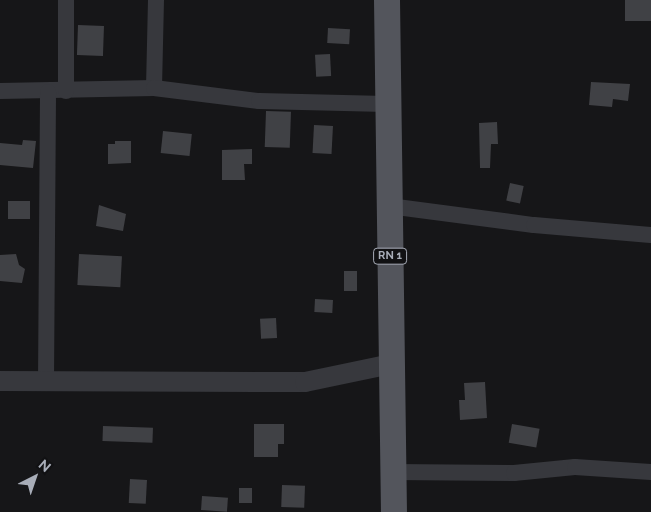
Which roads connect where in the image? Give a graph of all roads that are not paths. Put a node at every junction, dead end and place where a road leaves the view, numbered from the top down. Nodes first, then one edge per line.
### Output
1 (66, 0) edge
2 (156, 0) edge
3 (386, 0) edge
4 (154, 88) junction
5 (0, 91) edge
6 (66, 91) junction
7 (48, 92) junction
8 (386, 104) junction
9 (389, 206) junction
10 (651, 235) edge
11 (391, 364) junction
12 (0, 381) edge
13 (46, 382) junction
14 (393, 472) junction
15 (651, 472) edge
16 (394, 512) edge

1 - 6 street
2 - 4 street
3 - 8 main road, RN 1
4 - 6 street
4 - 8 street
5 - 7 street
6 - 7 street
7 - 13 street
8 - 9 main road, RN 1
9 - 10 street
9 - 11 main road, RN 1
11 - 13 street
11 - 14 main road, RN 1
12 - 13 street
14 - 15 street
14 - 16 main road, RN 1

